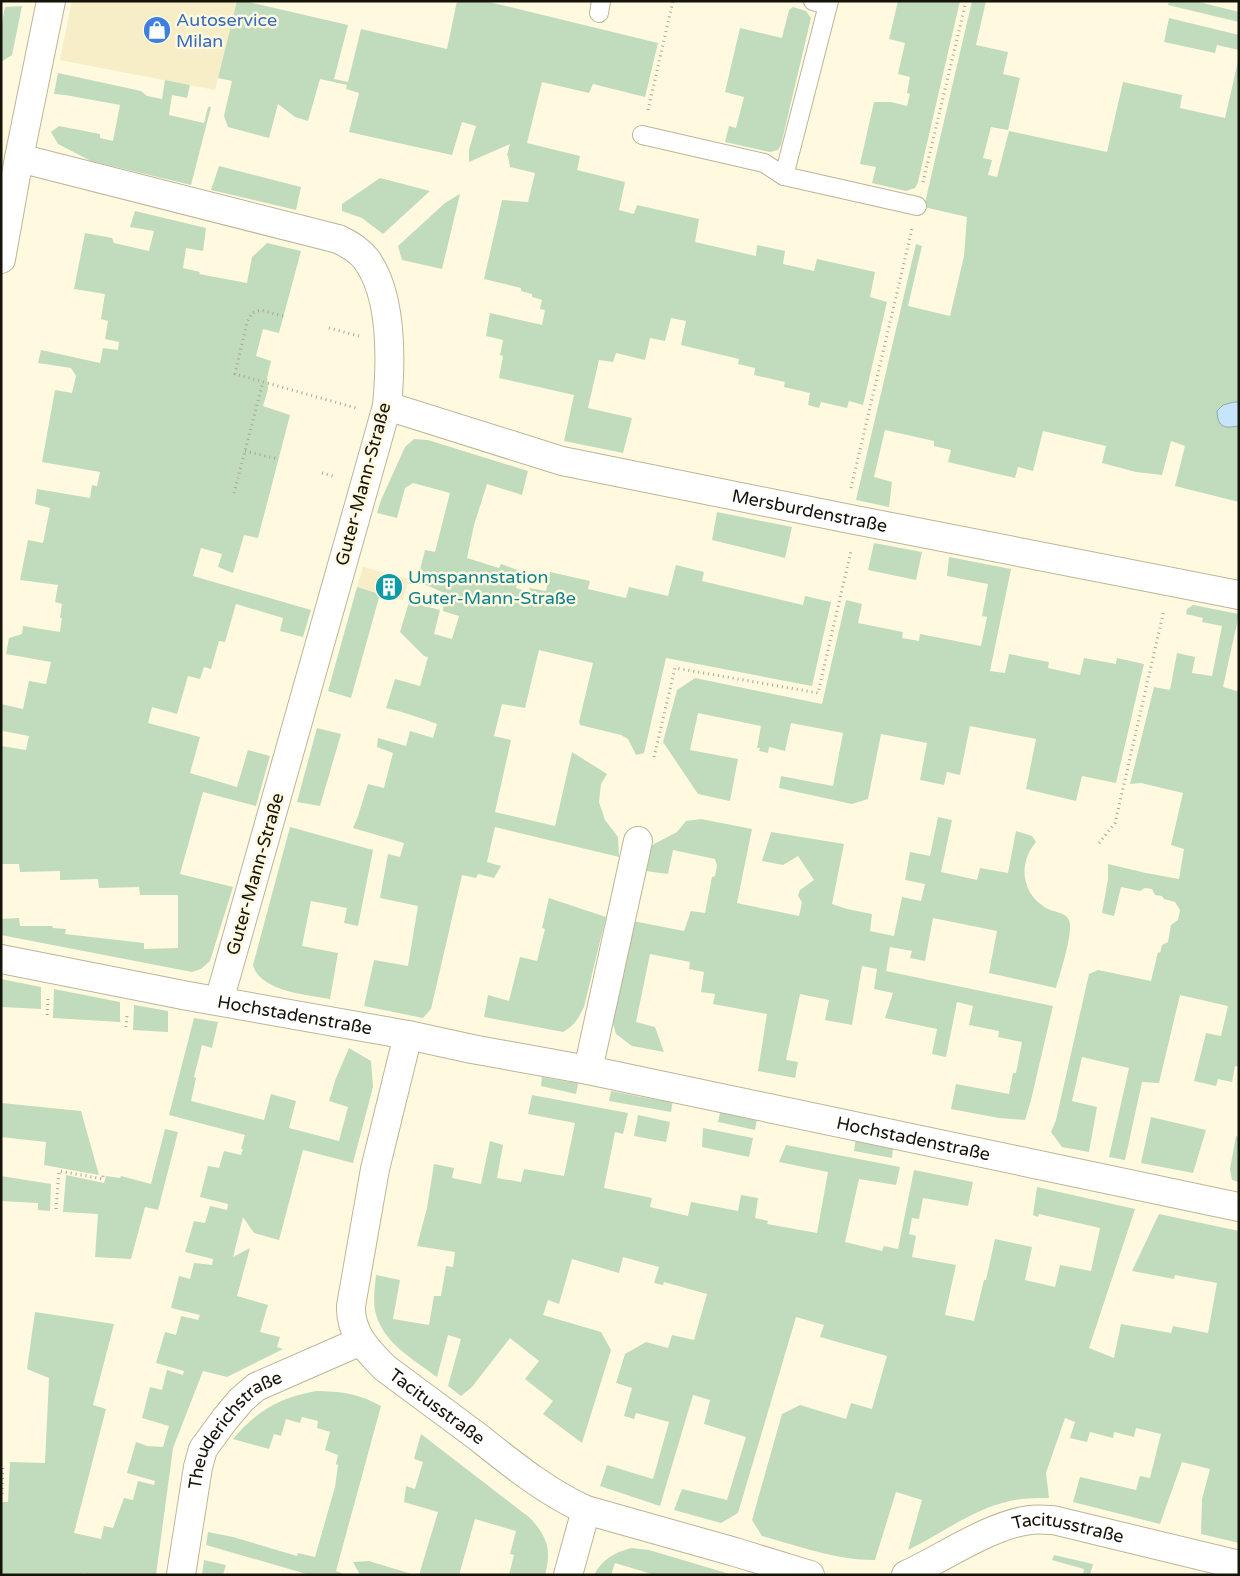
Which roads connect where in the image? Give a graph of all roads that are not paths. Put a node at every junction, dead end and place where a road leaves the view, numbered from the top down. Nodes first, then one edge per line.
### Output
1 (51, 1) edge
2 (823, 2) edge
3 (642, 135) road end
4 (19, 158) junction
5 (784, 176) junction
6 (917, 206) road end
7 (1, 259) edge
8 (387, 406) junction
9 (1239, 595) edge
10 (638, 841) dead end
11 (1, 959) edge
12 (219, 1001) junction
13 (408, 1035) junction
14 (588, 1070) junction
15 (1239, 1207) edge
16 (360, 1341) junction
17 (586, 1510) junction
18 (1239, 1565) edge
19 (181, 1575) edge
20 (568, 1575) edge
21 (810, 1575) edge
22 (906, 1575) edge

1 - 4 street
2 - 5 lane
3 - 5 lane
4 - 7 street
4 - 8 street, Guter-Mann-Straße
5 - 6 lane
8 - 9 street, Mersburdenstraße
8 - 12 street, Guter-Mann-Straße
10 - 14 street
11 - 12 street, Hochstadenstraße
12 - 13 street, Hochstadenstraße
13 - 14 street, Hochstadenstraße
13 - 16 street, Tacitusstraße
14 - 15 street, Hochstadenstraße
16 - 17 street, Tacitusstraße
16 - 19 street, Theuderichstraße
17 - 20 street
17 - 21 street, Tacitusstraße
18 - 22 street, Tacitusstraße

